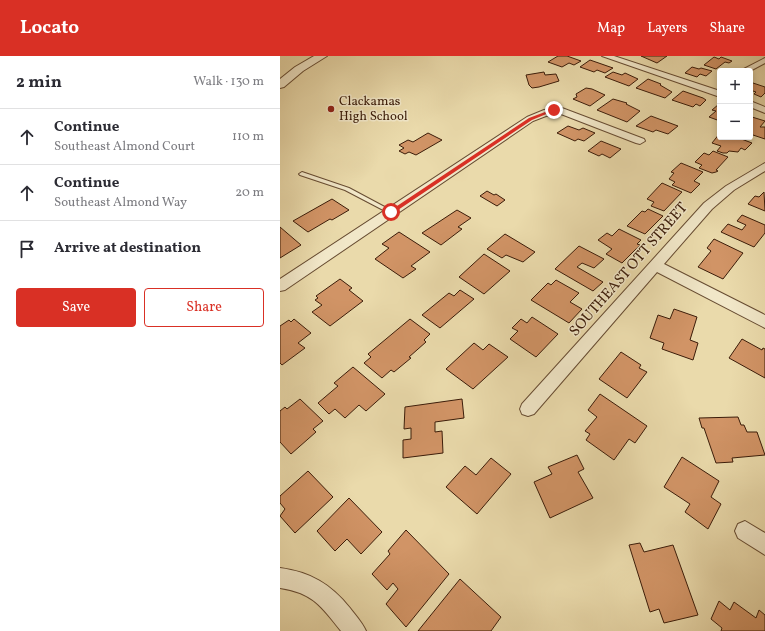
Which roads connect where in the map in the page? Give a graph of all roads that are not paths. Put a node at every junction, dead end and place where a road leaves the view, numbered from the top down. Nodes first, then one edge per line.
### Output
1 (322, 56) edge
2 (606, 56) edge
3 (765, 60) edge
4 (750, 68) edge
5 (280, 85) edge
6 (717, 91) edge
7 (753, 105) edge
8 (765, 110) edge
9 (640, 141) dead end
10 (765, 166) edge
11 (302, 174) dead end
12 (391, 212) junction
13 (656, 266) junction
14 (280, 286) edge
15 (765, 322) edge
16 (528, 409) dead end
17 (745, 531) dead end
18 (765, 545) edge
19 (280, 578) edge
20 (355, 631) edge

1 - 5 street
2 - 6 street
3 - 4 street
7 - 8 street
9 - 12 street
10 - 13 street, SOUTHEAST OTT STREET
11 - 12 lane
12 - 14 street
13 - 15 street
13 - 16 street, SOUTHEAST OTT STREET
17 - 18 street
19 - 20 street

